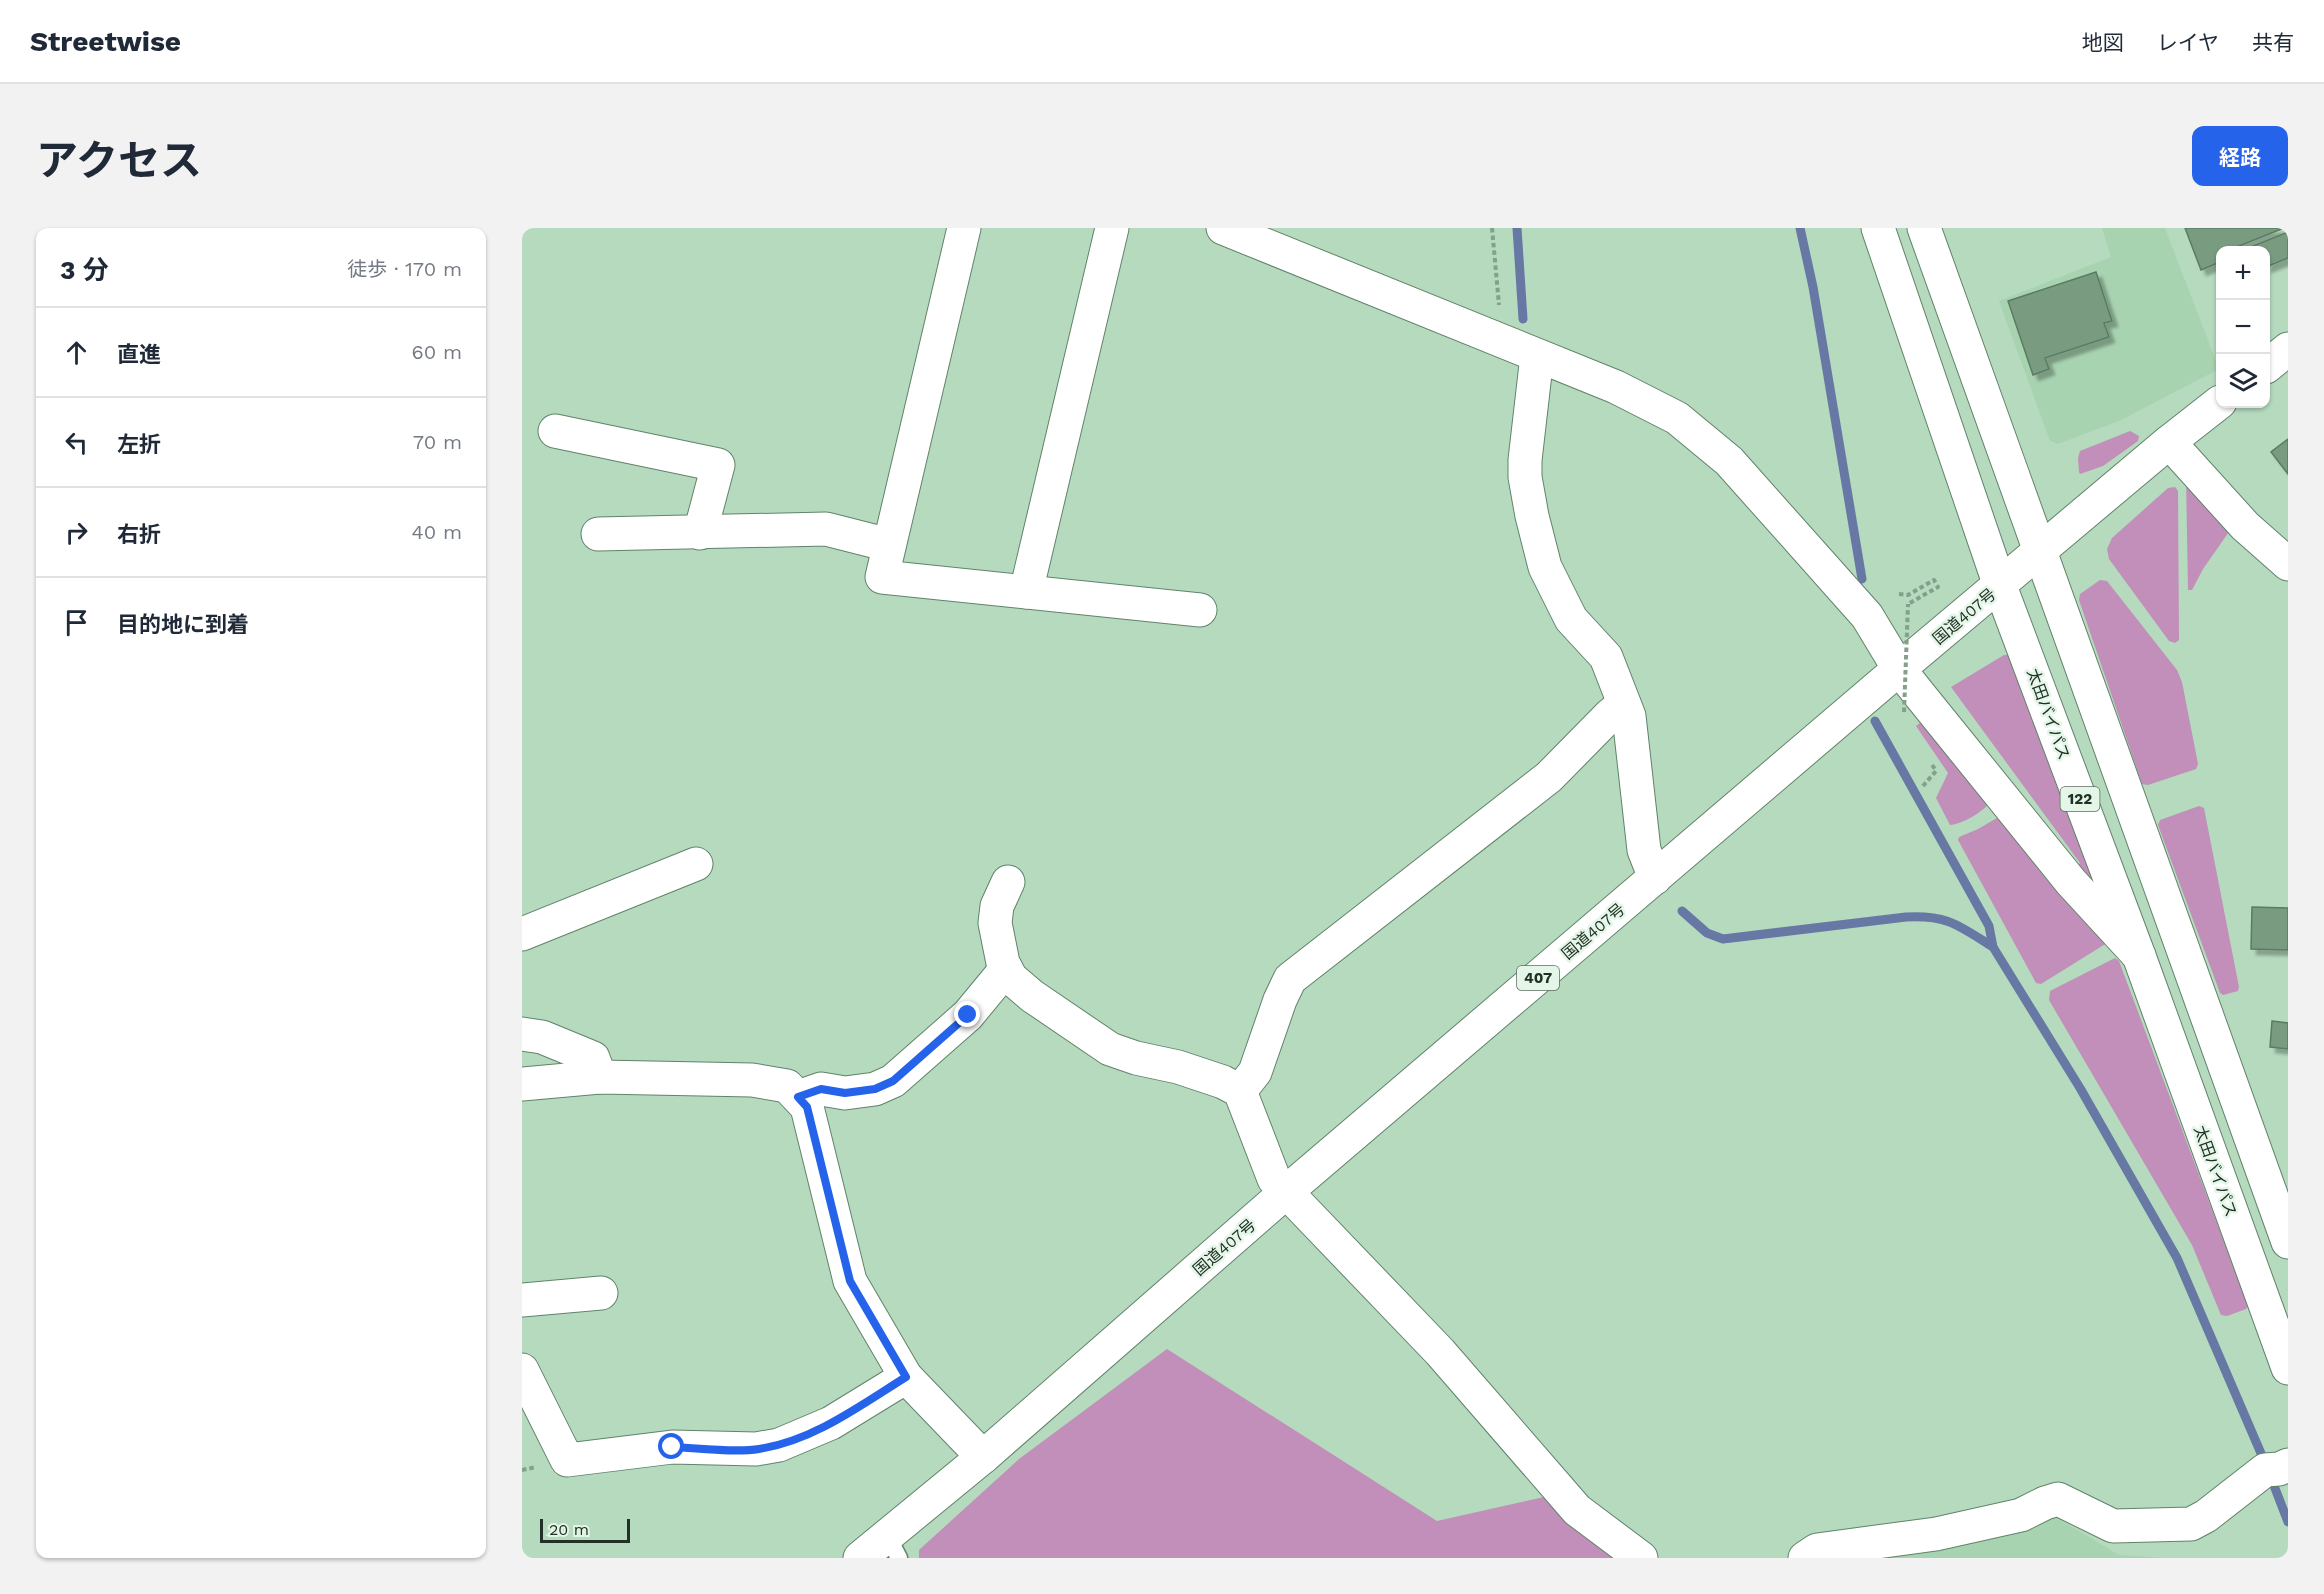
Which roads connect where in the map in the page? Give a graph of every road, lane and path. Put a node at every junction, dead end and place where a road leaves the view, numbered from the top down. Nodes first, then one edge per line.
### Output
1 (964, 228) edge
2 (1112, 228) edge
3 (1223, 228) edge
4 (1492, 228) edge
5 (1878, 228) edge
6 (1924, 228) edge
7 (1504, 342) junction
8 (2288, 349) edge
9 (1537, 356) junction
10 (2270, 363) edge
11 (2216, 405) edge
12 (555, 431) dead end
13 (2169, 442) junction
14 (700, 533) junction
15 (598, 534) dead end
16 (889, 545) junction
17 (2041, 551) junction
18 (2288, 564) edge
19 (2000, 586) junction
20 (1026, 592) junction
21 (1899, 594) dead end
22 (1200, 610) dead end
23 (1899, 669) junction
24 (1624, 705) junction
25 (1904, 712) dead end
26 (1930, 762) dead end
27 (1923, 786) dead end
28 (696, 864) dead end
29 (1655, 878) junction
30 (1008, 882) dead end
31 (522, 934) edge
32 (2139, 956) junction
33 (1006, 969) junction
34 (522, 1034) edge
35 (600, 1077) junction
36 (522, 1084) edge
37 (1240, 1092) junction
38 (798, 1097) junction
39 (1286, 1192) junction
40 (2288, 1242) edge
41 (601, 1293) dead end
42 (522, 1300) edge
43 (2288, 1368) edge
44 (522, 1370) edge
45 (906, 1377) junction
46 (983, 1457) junction
47 (2288, 1465) edge
48 (893, 1547) edge
49 (1634, 1555) edge
50 (860, 1558) edge
51 (1805, 1558) edge

1 - 16 main road
2 - 20 main road
3 - 7 main road
4 - 7 path
5 - 19 main road, 太田バイパス / 122
6 - 17 main road, 122
7 - 9 main road
8 - 10 main road
9 - 23 main road
9 - 24 main road
11 - 13 main road, 国道407号 / 407
12 - 14 main road
13 - 17 main road, 国道407号 / 407
13 - 18 main road
14 - 15 main road
14 - 16 main road
16 - 20 main road
17 - 19 main road, 国道407号 / 407
17 - 40 main road, 122
19 - 23 main road, 国道407号 / 407
19 - 32 main road, 太田バイパス / 122
20 - 22 main road
21 - 25 path, bridge
23 - 29 main road, 国道407号 / 407
23 - 32 main road
24 - 29 main road
24 - 37 main road
26 - 27 path
28 - 31 main road
29 - 39 main road, 国道407号 / 407
30 - 33 main road
32 - 43 main road, 太田バイパス / 122
33 - 37 main road
33 - 38 main road
34 - 35 main road
35 - 36 main road
35 - 38 main road
37 - 39 main road
38 - 45 main road
39 - 46 main road, 国道407号 / 407
39 - 49 main road
41 - 42 main road
44 - 45 main road
45 - 46 main road
46 - 48 main road, 国道407号 / 407
47 - 51 main road
48 - 50 main road, 国道407号 / 407

